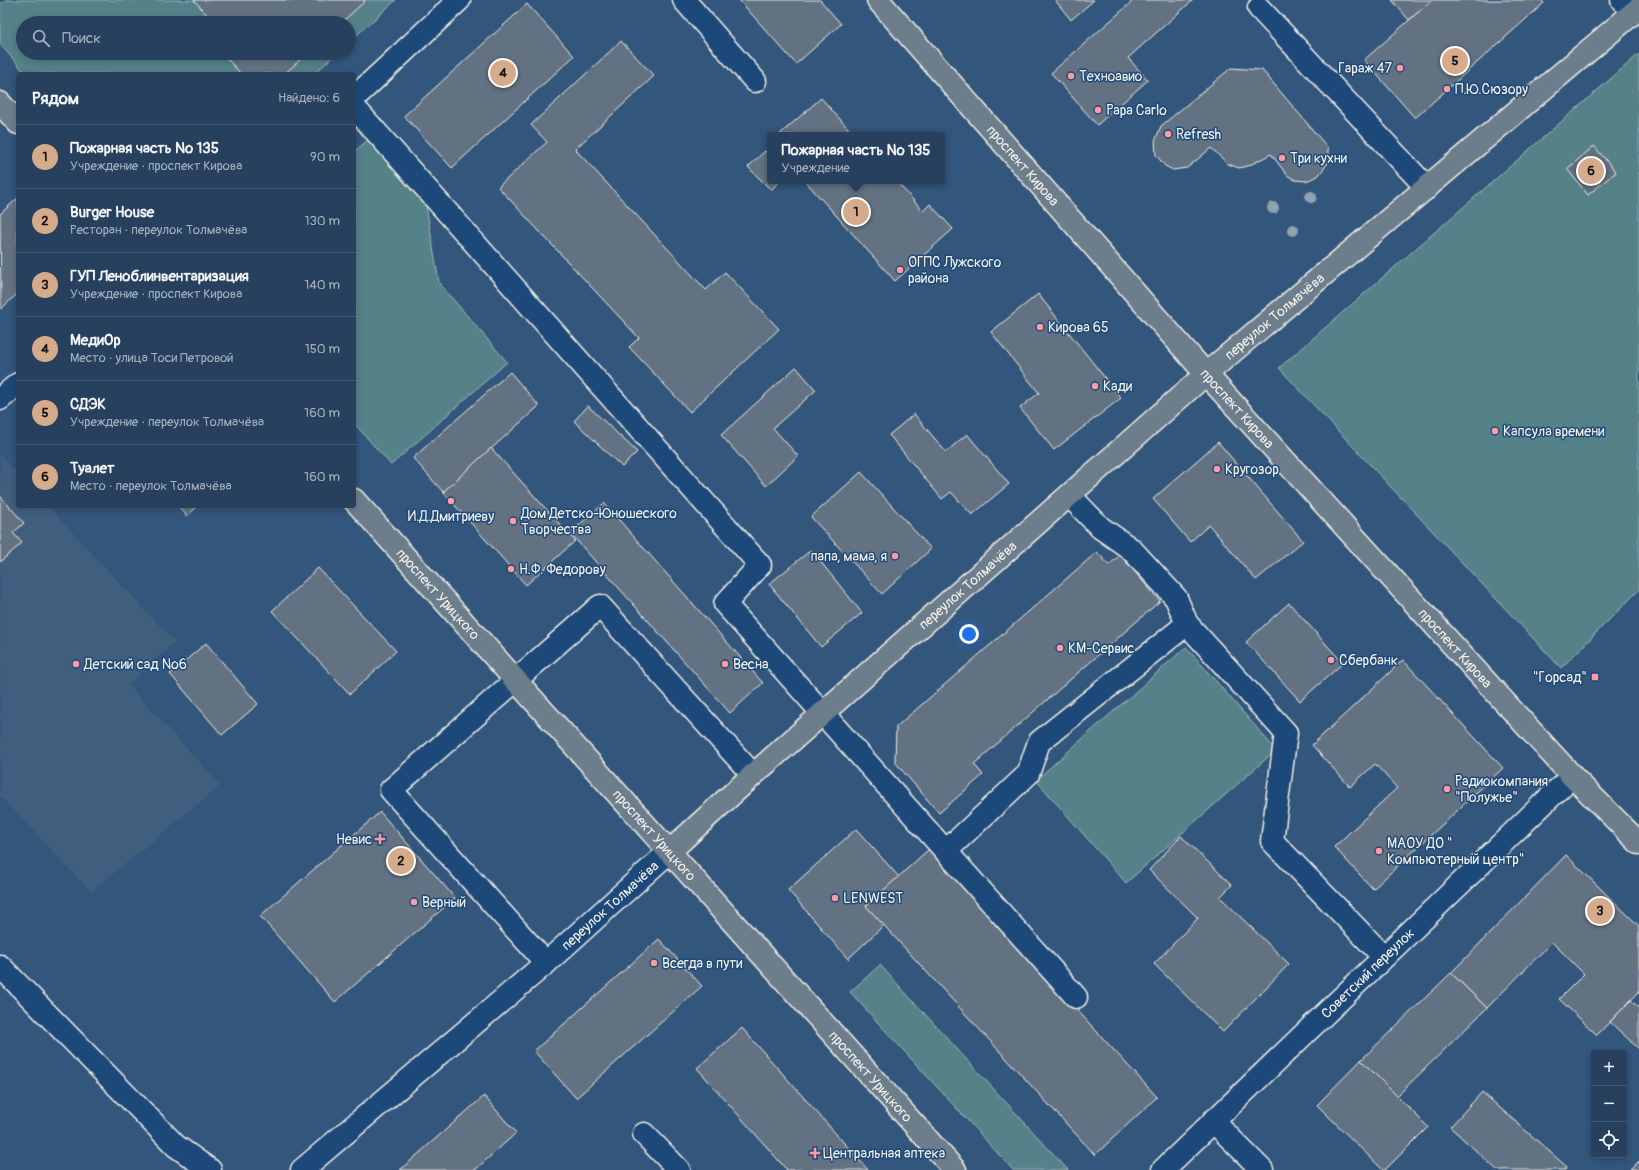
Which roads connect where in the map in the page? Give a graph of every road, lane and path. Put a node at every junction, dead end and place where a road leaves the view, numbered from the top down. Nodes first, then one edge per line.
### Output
1 (459, 0) edge
2 (684, 0) edge
3 (878, 0) edge
4 (1632, 7) edge
5 (1259, 8) dead end
6 (755, 81) dead end
7 (356, 96) edge
8 (0, 102) edge
9 (356, 109) edge
10 (16, 121) edge
11 (1427, 188) junction
12 (1206, 374) junction
13 (16, 386) edge
14 (0, 399) edge
15 (1070, 496) junction
16 (356, 502) edge
17 (1187, 624) junction
18 (515, 681) junction
19 (823, 714) junction
20 (753, 775) junction
21 (1572, 776) junction
22 (1639, 843) edge
23 (670, 851) junction
24 (946, 851) junction
25 (1384, 957) junction
26 (546, 963) junction
27 (0, 966) edge
28 (1076, 997) dead end
29 (1213, 1121) junction
30 (644, 1134) dead end
31 (210, 1170) edge
32 (302, 1170) edge
33 (679, 1170) edge
34 (955, 1170) edge
35 (1163, 1170) edge
36 (1262, 1170) edge

1 - 7 street
2 - 6 street
3 - 12 main road, проспект Кирова
4 - 11 main road, переулок Толмачёва
5 - 11 street
8 - 10 main road
9 - 19 street
11 - 12 main road, переулок Толмачёва
12 - 15 main road, переулок Толмачёва
12 - 21 main road, проспект Кирова
13 - 14 street
15 - 17 street
15 - 19 main road, переулок Толмачёва
16 - 18 main road, проспект Урицкого
17 - 24 street
17 - 25 street
18 - 20 street
18 - 23 main road, проспект Урицкого
18 - 26 street
19 - 20 main road, переулок Толмачёва
19 - 24 street
20 - 23 main road, переулок Толмачёва
21 - 22 main road, проспект Кирова
21 - 25 street, Советский переулок
23 - 26 street, переулок Толмачёва
23 - 34 main road, проспект Урицкого
24 - 28 street
25 - 29 street, Советский переулок
26 - 32 street, переулок Толмачёва
27 - 31 street
29 - 35 street, Советский переулок
29 - 36 street
30 - 33 street

